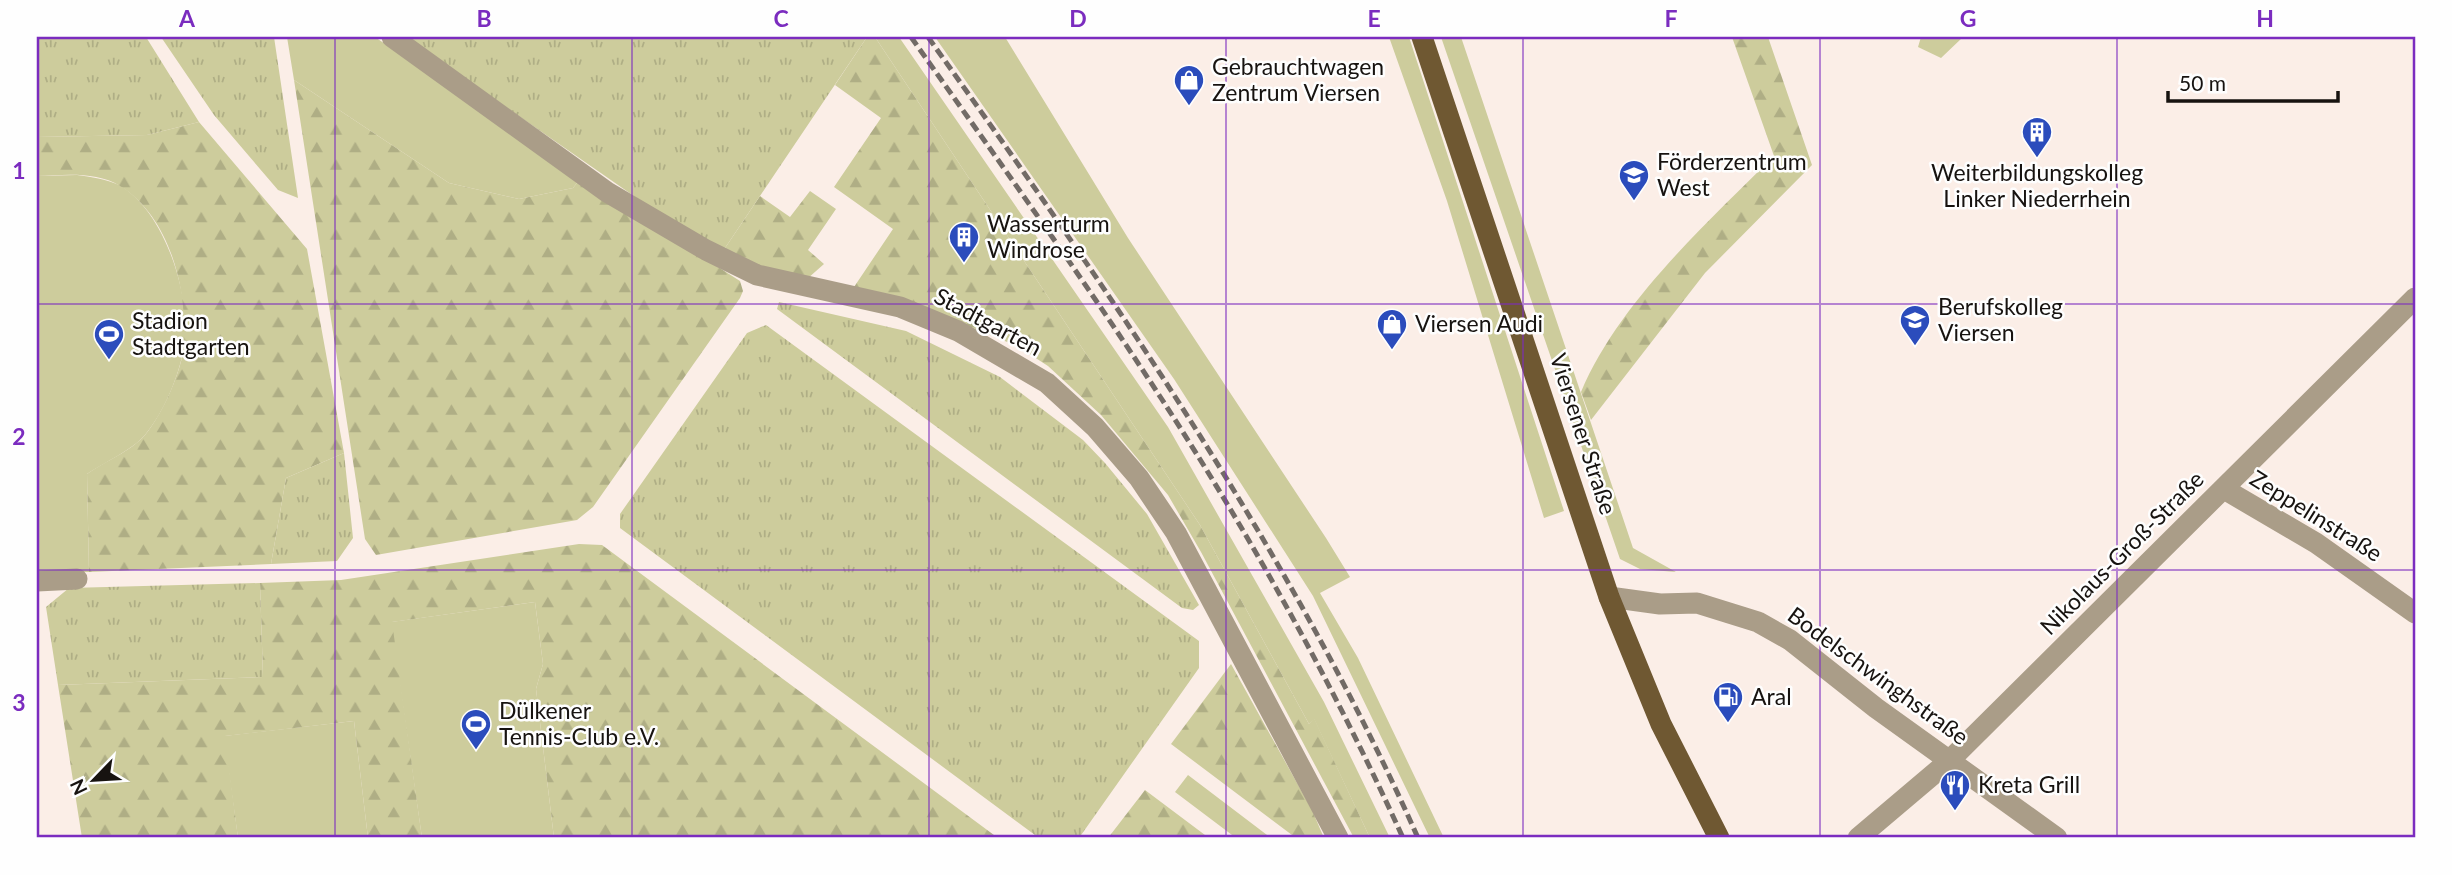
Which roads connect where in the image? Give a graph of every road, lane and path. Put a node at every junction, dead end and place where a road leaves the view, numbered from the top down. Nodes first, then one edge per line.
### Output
1 (392, 37) edge
2 (1422, 37) edge
3 (2415, 298) edge
4 (2224, 489) junction
5 (76, 579) dead end
6 (37, 581) edge
7 (1609, 597) junction
8 (2415, 612) edge
9 (1949, 761) junction
10 (1338, 838) edge
11 (1719, 838) edge
12 (1858, 838) edge
13 (2057, 838) edge

1 - 10 street, Stadtgarten
2 - 7 main road, Viersener Straße
3 - 4 street, Nikolaus-Groß-Straße
4 - 8 street, Zeppelinstraße
4 - 9 street, Nikolaus-Groß-Straße
5 - 6 street
7 - 9 street, Bodelschwinghstraße
7 - 11 main road, Viersener Straße
9 - 12 street, Nikolaus-Groß-Straße
9 - 13 street, Bodelschwinghstraße

